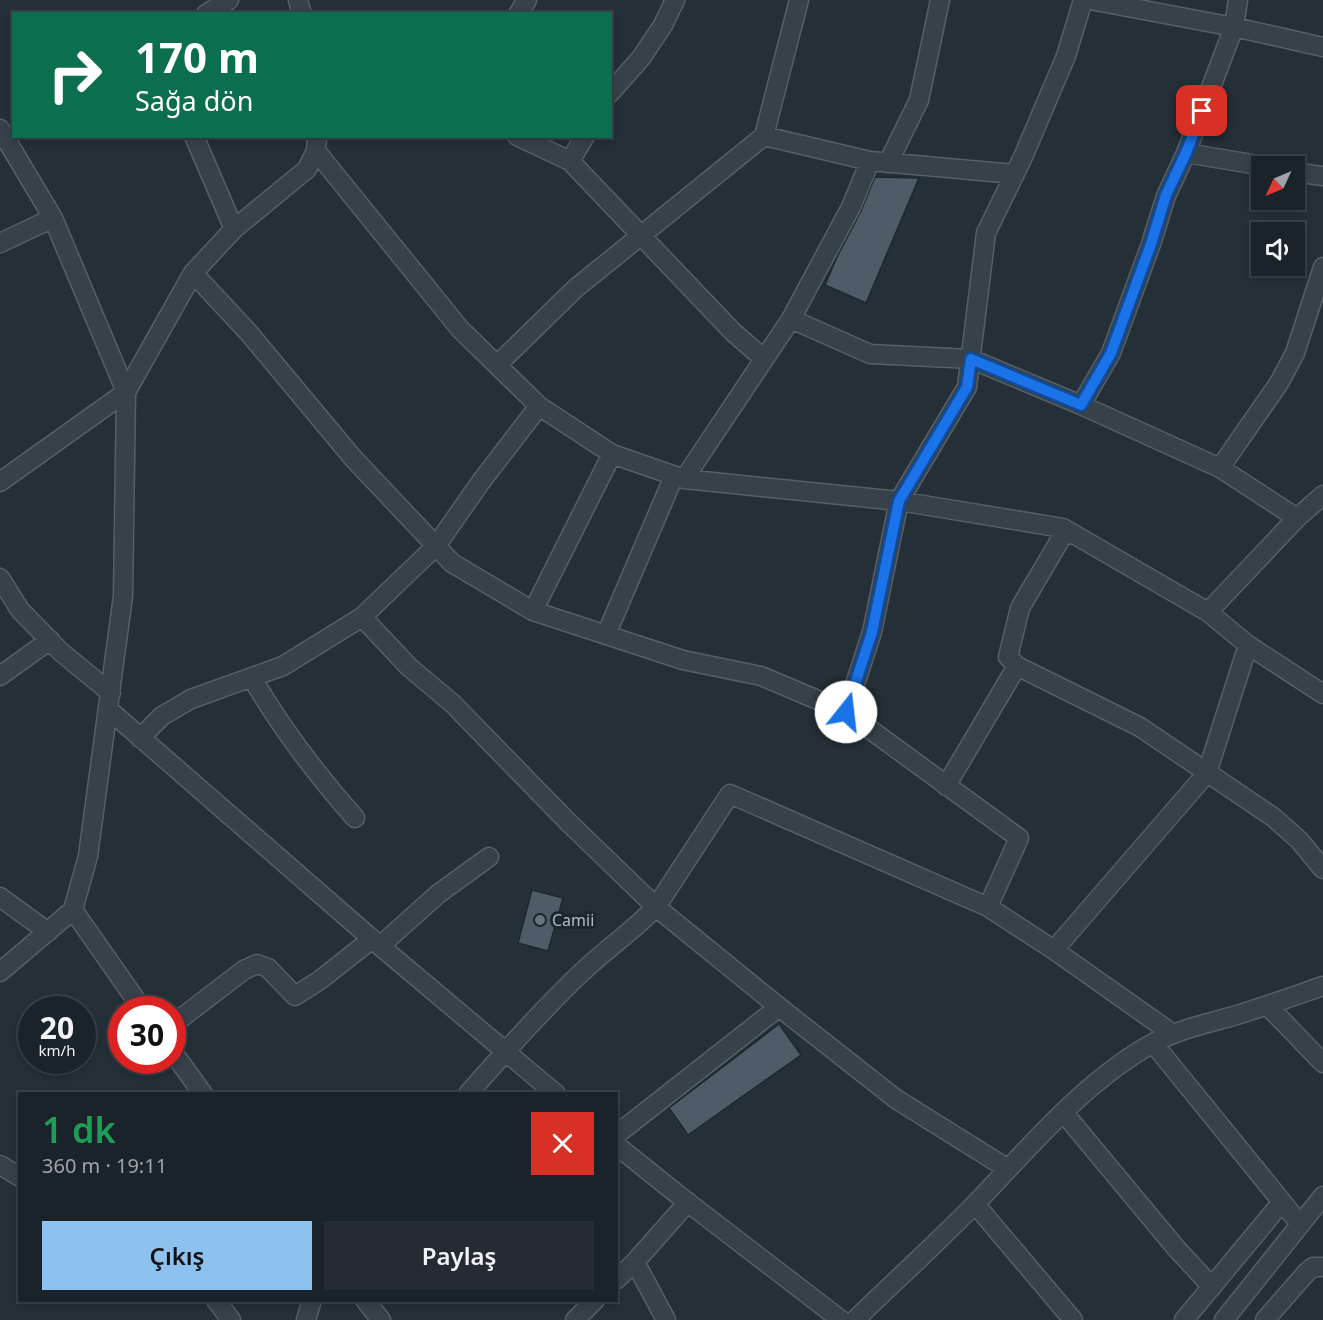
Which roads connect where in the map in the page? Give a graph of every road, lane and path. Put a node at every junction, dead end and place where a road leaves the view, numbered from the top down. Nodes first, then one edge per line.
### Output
1 (229, 0) edge
2 (675, 0) edge
3 (799, 0) edge
4 (940, 0) edge
5 (1083, 0) edge
6 (1090, 0) edge
7 (1238, 0) edge
8 (209, 12) edge
9 (1234, 27) junction
10 (1323, 47) edge
11 (612, 91) edge
12 (5, 130) edge
13 (765, 136) junction
14 (195, 138) edge
15 (522, 138) edge
16 (584, 138) edge
17 (317, 144) edge
18 (1186, 153) junction
19 (570, 161) junction
20 (879, 162) junction
21 (1251, 164) edge
22 (1015, 174) junction
23 (1305, 174) edge
24 (1323, 176) edge
25 (53, 218) junction
26 (234, 229) junction
27 (641, 235) junction
28 (0, 243) edge
29 (1323, 267) edge
30 (193, 273) junction
31 (790, 319) junction
32 (764, 359) junction
33 (971, 359) junction
34 (497, 364) junction
35 (126, 392) junction
36 (1081, 405) junction
37 (539, 406) junction
38 (612, 454) junction
39 (1220, 468) junction
40 (679, 478) junction
41 (0, 482) edge
42 (1323, 495) edge
43 (899, 501) junction
44 (1297, 518) junction
45 (1066, 530) junction
46 (436, 546) junction
47 (0, 578) edge
48 (534, 611) junction
49 (1208, 612) junction
50 (362, 617) junction
51 (606, 635) junction
52 (50, 640) junction
53 (1248, 645) junction
54 (1017, 666) junction
55 (0, 676) edge
56 (252, 678) junction
57 (1323, 694) edge
58 (110, 701) junction
59 (846, 712) junction
60 (140, 738) junction
61 (1207, 773) junction
62 (946, 786) junction
63 (355, 818) dead end
64 (489, 857) dead end
65 (1323, 869) edge
66 (0, 897) edge
67 (988, 907) junction
68 (656, 908) junction
69 (73, 910) junction
70 (48, 933) junction
71 (376, 942) junction
72 (1054, 950) junction
73 (0, 972) edge
74 (1323, 986) edge
75 (133, 996) edge
76 (1268, 1006) junction
77 (779, 1007) junction
78 (186, 1014) edge
79 (1173, 1034) junction
80 (1153, 1043) junction
81 (506, 1050) junction
82 (1323, 1063) edge
83 (186, 1070) edge
84 (202, 1092) edge
85 (470, 1092) edge
86 (554, 1092) edge
87 (1063, 1112) junction
88 (618, 1133) edge
89 (618, 1147) edge
90 (0, 1165) edge
91 (1008, 1168) junction
92 (18, 1176) edge
93 (1323, 1196) edge
94 (688, 1202) junction
95 (1282, 1202) junction
96 (975, 1204) junction
97 (1300, 1224) junction
98 (635, 1262) junction
99 (1323, 1267) edge
100 (618, 1278) edge
101 (1212, 1287) junction
102 (218, 1302) edge
103 (311, 1302) edge
104 (367, 1302) edge
105 (594, 1302) edge
106 (231, 1320) edge
107 (306, 1320) edge
108 (381, 1320) edge
109 (575, 1320) edge
110 (666, 1320) edge
111 (841, 1320) edge
112 (855, 1320) edge
113 (1073, 1320) edge
114 (1184, 1320) edge
115 (1224, 1320) edge
116 (1265, 1320) edge

1 - 8 street
2 - 11 street
3 - 13 street
4 - 20 street
5 - 22 street
6 - 9 street
7 - 9 street
9 - 10 street
9 - 18 street
12 - 25 street
13 - 20 street
13 - 27 street
14 - 26 street
15 - 19 street
16 - 19 street
17 - 26 street
17 - 34 street
18 - 21 street
18 - 36 street
19 - 27 street
20 - 22 street
20 - 31 street
22 - 33 street
23 - 24 street
25 - 28 street
25 - 35 street
26 - 30 street
27 - 32 street
27 - 34 street
29 - 39 street
30 - 35 street
30 - 46 street
31 - 32 street
31 - 33 street
32 - 40 street
33 - 36 street
33 - 43 street
34 - 37 street
35 - 41 street
35 - 58 street
36 - 39 street
37 - 38 street
37 - 46 street
38 - 40 street
38 - 48 street
39 - 44 street
40 - 43 street
40 - 51 street
42 - 44 street
43 - 45 street
43 - 59 street
44 - 49 street
45 - 49 street
45 - 54 street
46 - 48 street
46 - 50 street
47 - 52 street
48 - 51 street
49 - 53 street
50 - 56 street
50 - 68 street
51 - 59 street
52 - 55 street
52 - 58 street
53 - 57 street
53 - 61 street
54 - 61 street
54 - 62 street
56 - 60 street
56 - 63 street
58 - 60 street
58 - 69 street
59 - 62 street
60 - 71 street
61 - 65 street
61 - 72 street
62 - 67 street
64 - 71 street
66 - 70 street
67 - 68 street
67 - 72 street
68 - 77 street
68 - 81 street
69 - 70 street
69 - 75 street
70 - 73 street
71 - 78 street
71 - 81 street
72 - 79 street
74 - 76 street
76 - 79 street
76 - 82 street
77 - 88 street
77 - 91 street
79 - 80 street
80 - 87 street
80 - 95 street
81 - 85 street
81 - 86 street
83 - 84 street
87 - 91 street
87 - 101 street
89 - 94 street
90 - 92 street
91 - 96 street
93 - 97 street
94 - 98 street
94 - 111 street
95 - 97 street
95 - 101 street
96 - 112 street
96 - 113 street
97 - 115 street
98 - 100 street
98 - 110 street
99 - 116 street
101 - 114 street
102 - 106 street
103 - 107 street
104 - 108 street
105 - 109 street

